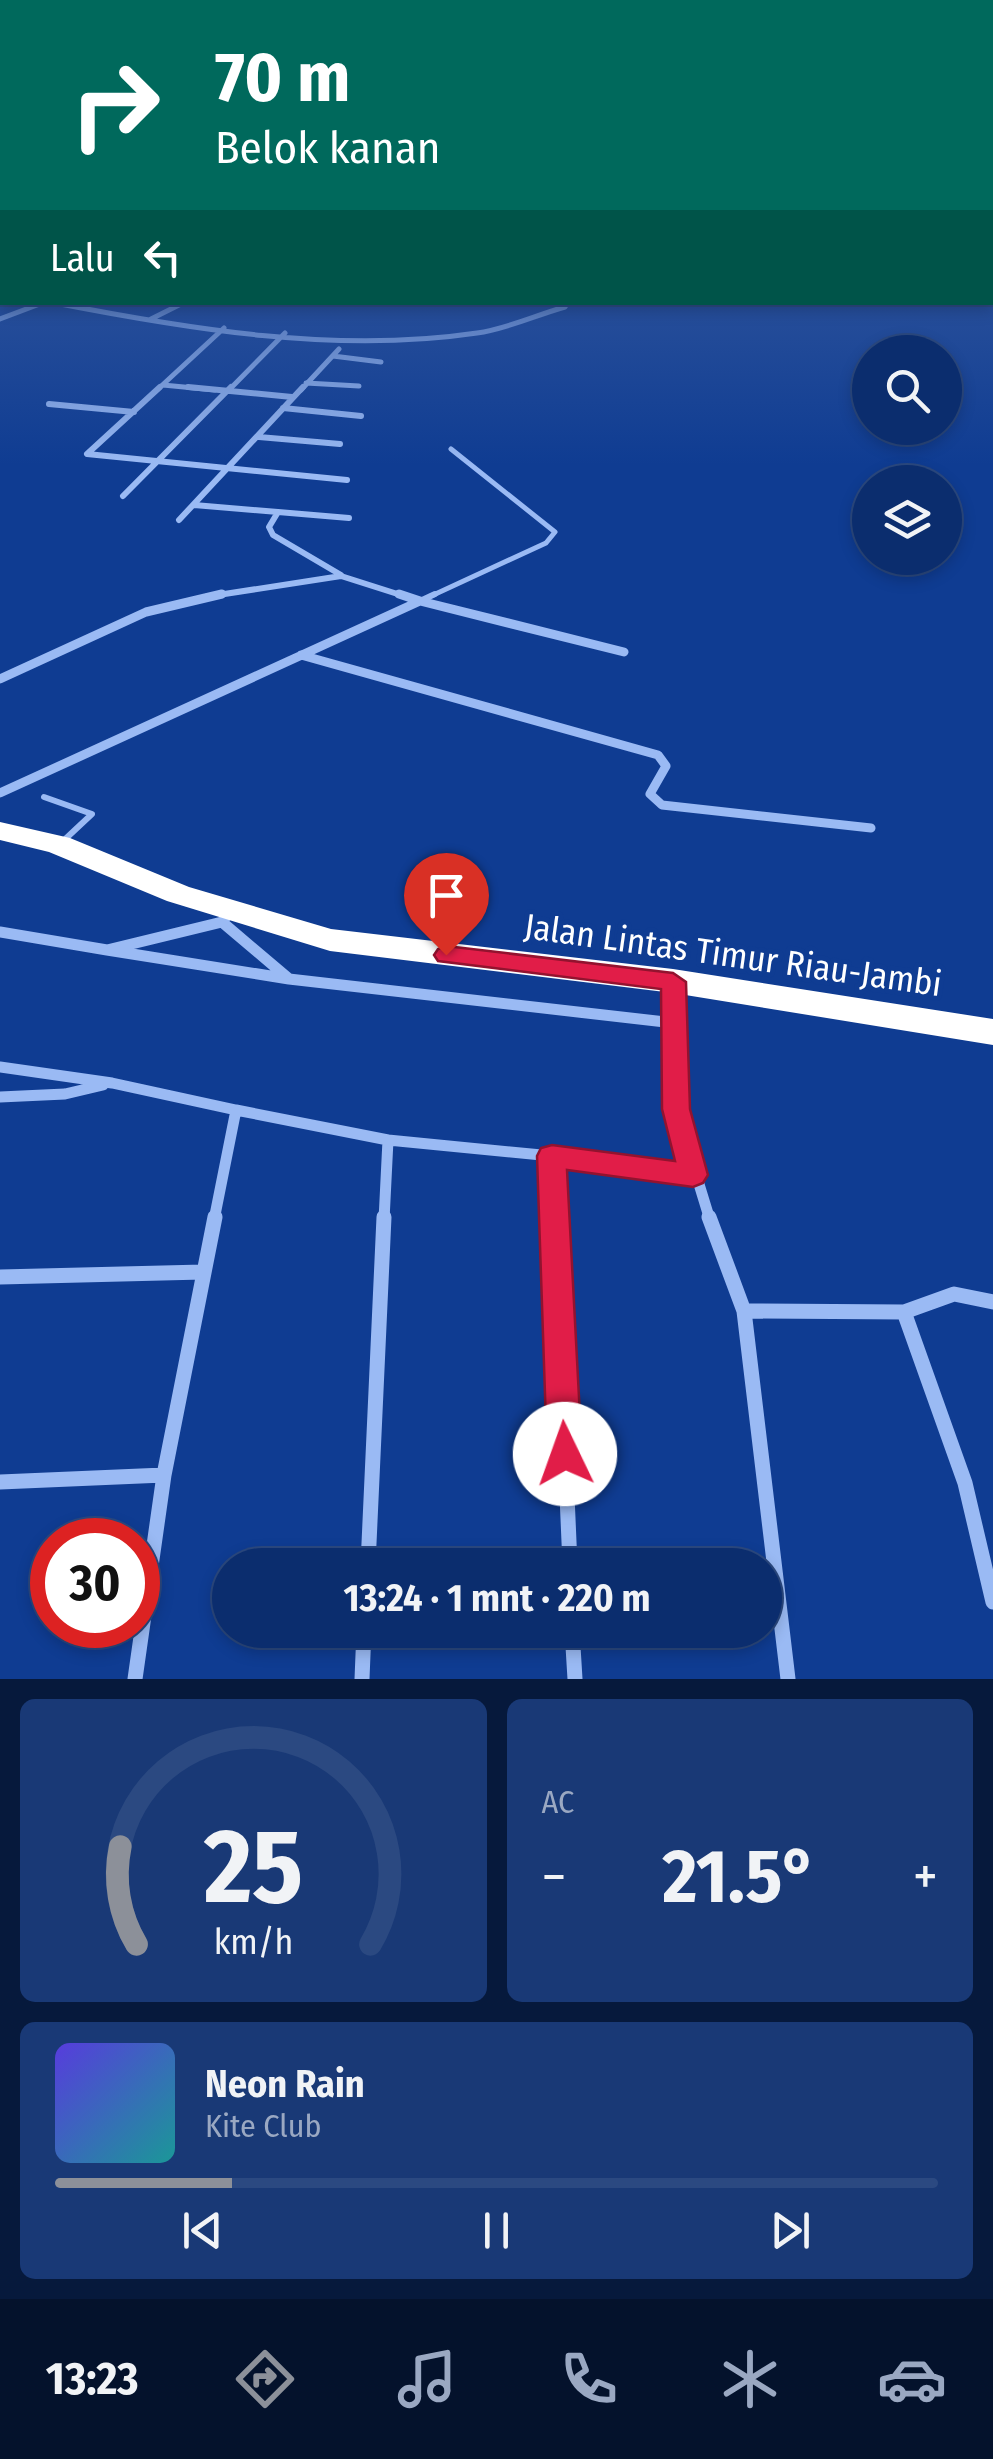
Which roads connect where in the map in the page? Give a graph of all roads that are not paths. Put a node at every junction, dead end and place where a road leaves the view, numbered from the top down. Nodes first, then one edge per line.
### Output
1 (31, 308) edge
2 (84, 308) edge
3 (173, 308) edge
4 (549, 308) edge
5 (0, 320) edge
6 (150, 320) junction
7 (224, 328) junction
8 (285, 334) junction
9 (340, 349) dead end
10 (333, 356) junction
11 (381, 362) dead end
12 (306, 383) junction
13 (163, 385) junction
14 (359, 386) dead end
15 (228, 391) junction
16 (292, 398) junction
17 (50, 404) dead end
18 (283, 408) junction
19 (134, 412) junction
20 (360, 416) dead end
21 (260, 437) junction
22 (340, 444) dead end
23 (452, 449) dead end
24 (156, 463) junction
25 (231, 469) junction
26 (347, 480) dead end
27 (122, 496) dead end
28 (194, 505) junction
29 (278, 512) junction
30 (349, 518) dead end
31 (179, 520) dead end
32 (341, 576) junction
33 (420, 600) junction
34 (624, 652) dead end
35 (300, 654) junction
36 (0, 679) edge
37 (0, 793) edge
38 (44, 797) dead end
39 (871, 828) dead end
40 (0, 830) edge
41 (59, 845) junction
42 (226, 917) junction
43 (0, 932) edge
44 (107, 950) junction
45 (289, 979) junction
46 (673, 982) junction
47 (674, 1023) junction
48 (993, 1032) edge
49 (0, 1067) edge
50 (112, 1083) junction
51 (0, 1097) edge
52 (236, 1110) junction
53 (388, 1140) junction
54 (552, 1156) junction
55 (693, 1175) junction
56 (203, 1272) junction
57 (0, 1277) edge
58 (993, 1302) edge
59 (744, 1311) junction
60 (904, 1312) junction
61 (164, 1475) junction
62 (0, 1482) edge
63 (369, 1548) edge
64 (569, 1548) edge
65 (988, 1563) edge
66 (993, 1602) edge
67 (363, 1648) edge
68 (573, 1648) edge
69 (135, 1679) edge
70 (362, 1679) edge
71 (575, 1679) edge
72 (788, 1679) edge

1 - 5 street
2 - 6 street
3 - 6 street
4 - 8 street
6 - 7 street
7 - 8 street
7 - 13 street
8 - 15 street
9 - 10 street
10 - 11 street
10 - 12 street
12 - 14 street
12 - 16 street
13 - 15 street
13 - 19 street
15 - 16 street
15 - 24 street
16 - 18 street
17 - 19 street
18 - 20 street
18 - 21 street
19 - 24 street
21 - 22 street
21 - 25 street
23 - 33 lane
24 - 25 street
24 - 27 street
25 - 26 street
25 - 28 street
28 - 29 street
28 - 31 street
29 - 30 street
29 - 32 street
32 - 33 street
32 - 36 street
33 - 34 street
33 - 35 street
35 - 37 street
35 - 39 street
38 - 41 lane
40 - 41 highway, Jalan Lintas Timur Riau-Jambi
41 - 42 highway, Jalan Lintas Timur Riau-Jambi
42 - 44 street
42 - 45 street
42 - 46 highway, Jalan Lintas Timur Riau-Jambi
43 - 44 street
44 - 45 street
45 - 47 street
46 - 47 street
46 - 48 highway, Jalan Lintas Timur Riau-Jambi
47 - 55 street
49 - 50 street
50 - 51 street
50 - 52 street
52 - 53 street
52 - 56 street
53 - 54 street
53 - 63 street
54 - 55 street
54 - 64 street
55 - 59 street
56 - 57 street
56 - 61 street
58 - 60 street
59 - 60 street
59 - 72 street
60 - 65 street
61 - 62 street
61 - 69 street
65 - 66 street
67 - 70 street
68 - 71 street

